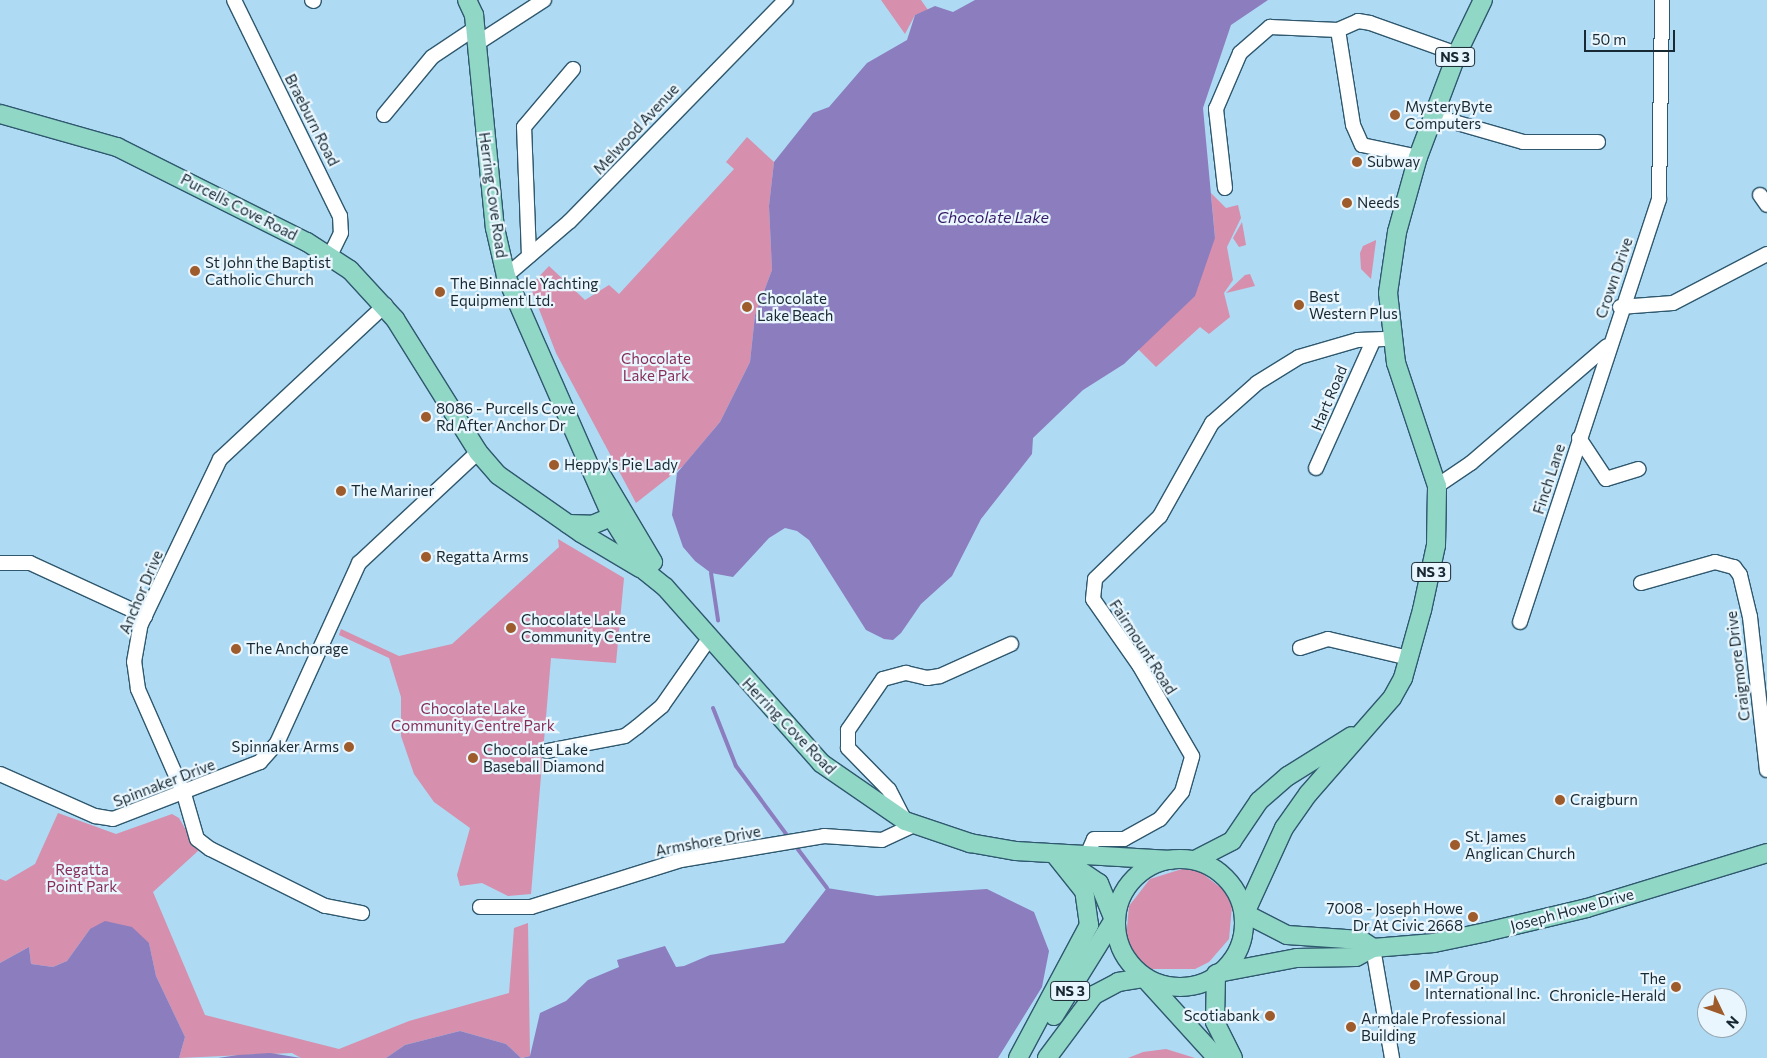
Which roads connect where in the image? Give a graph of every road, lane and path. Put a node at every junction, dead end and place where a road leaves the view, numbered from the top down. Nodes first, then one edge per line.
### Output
1 (234, 0) edge
2 (544, 0) edge
3 (786, 0) edge
4 (1483, 0) edge
5 (1662, 0) edge
6 (469, 2) edge
7 (1338, 30) junction
8 (475, 37) junction
9 (1457, 54) junction
10 (573, 69) dead end
11 (1, 113) edge
12 (384, 115) dead end
13 (1433, 116) junction
14 (1598, 142) dead end
15 (1418, 158) junction
16 (1225, 188) dead end
17 (1767, 254) edge
18 (330, 256) junction
19 (529, 256) junction
20 (506, 276) junction
21 (385, 305) junction
22 (1620, 307) junction
23 (1391, 339) junction
24 (1373, 341) junction
25 (1608, 346) junction
26 (1579, 438) junction
27 (478, 452) junction
28 (1316, 468) dead end
29 (1639, 469) dead end
30 (1437, 486) junction
31 (618, 515) junction
32 (568, 524) junction
33 (0, 563) edge
34 (645, 571) junction
35 (1641, 583) dead end
36 (665, 587) junction
37 (145, 616) junction
38 (1520, 622) dead end
39 (709, 639) junction
40 (1011, 644) dead end
41 (1300, 648) dead end
42 (1409, 658) junction
43 (1372, 724) junction
44 (546, 751) dead end
45 (1767, 770) edge
46 (0, 774) edge
47 (184, 794) junction
48 (909, 823) junction
49 (1767, 853) edge
50 (1087, 855) junction
51 (1056, 856) junction
52 (1172, 860) junction
53 (1195, 860) junction
54 (480, 907) dead end
55 (1246, 912) junction
56 (362, 913) dead end
57 (1113, 921) junction
58 (1373, 948) junction
59 (1217, 974) junction
60 (1145, 979) junction
61 (1018, 1058) edge
62 (1028, 1058) edge
63 (1047, 1058) edge
64 (1217, 1058) edge
65 (1233, 1058) edge
66 (1392, 1058) edge

1 - 18 street, Braeburn Road
2 - 8 street
3 - 19 street, Melwood Avenue
4 - 9 main road, NS 3
5 - 22 street, Crown Drive
6 - 8 main road, Herring Cove Road
7 - 9 street
7 - 15 street
7 - 16 street
8 - 12 street
8 - 20 main road, Herring Cove Road
9 - 13 main road, NS 3
10 - 19 street
11 - 18 main road, Purcells Cove Road
13 - 14 street
13 - 15 main road, NS 3
15 - 23 main road, NS 3
17 - 22 street
18 - 21 main road, Purcells Cove Road
19 - 20 street, Melwood Avenue
20 - 31 main road, Herring Cove Road
21 - 27 main road, Purcells Cove Road
21 - 37 street, Anchor Drive
22 - 25 street, Crown Drive
23 - 24 street, Fairmount Road
23 - 30 main road, NS 3
24 - 28 street, Hart Road
24 - 50 street, Fairmount Road
25 - 26 street, Finch Lane
25 - 30 street
26 - 29 street
26 - 38 street, Finch Lane
27 - 32 main road, Purcells Cove Road
27 - 47 street, Spinnaker Drive
30 - 42 main road, NS 3
31 - 32 main road
31 - 34 main road, Herring Cove Road
31 - 36 main road, Herring Cove Road
32 - 34 main road, Purcells Cove Road
33 - 37 street
34 - 36 main road, Herring Cove Road
35 - 45 street, Craigmore Drive
36 - 39 main road, Herring Cove Road
37 - 47 street, Anchor Drive
39 - 44 street
39 - 48 main road, Herring Cove Road
40 - 48 street
41 - 42 street
42 - 43 main road, NS 3
43 - 53 main road, NS 3
43 - 55 main road, NS 3
46 - 47 street, Spinnaker Drive
47 - 56 street, Anchor Drive
48 - 51 main road, Herring Cove Road
48 - 54 street, Armshore Drive
49 - 58 main road, Joseph Howe Drive
50 - 51 main road, Herring Cove Road
50 - 52 main road, Herring Cove Road
51 - 57 main road, Herring Cove Road
51 - 61 main road
52 - 53 main road
52 - 57 main road
53 - 55 main road
55 - 58 main road, Joseph Howe Drive
55 - 59 main road
57 - 60 main road
57 - 62 main road, NS 3
58 - 59 main road, Joseph Howe Drive
58 - 66 street
59 - 60 main road
59 - 65 main road
60 - 63 main road, NS 3
60 - 64 main road

